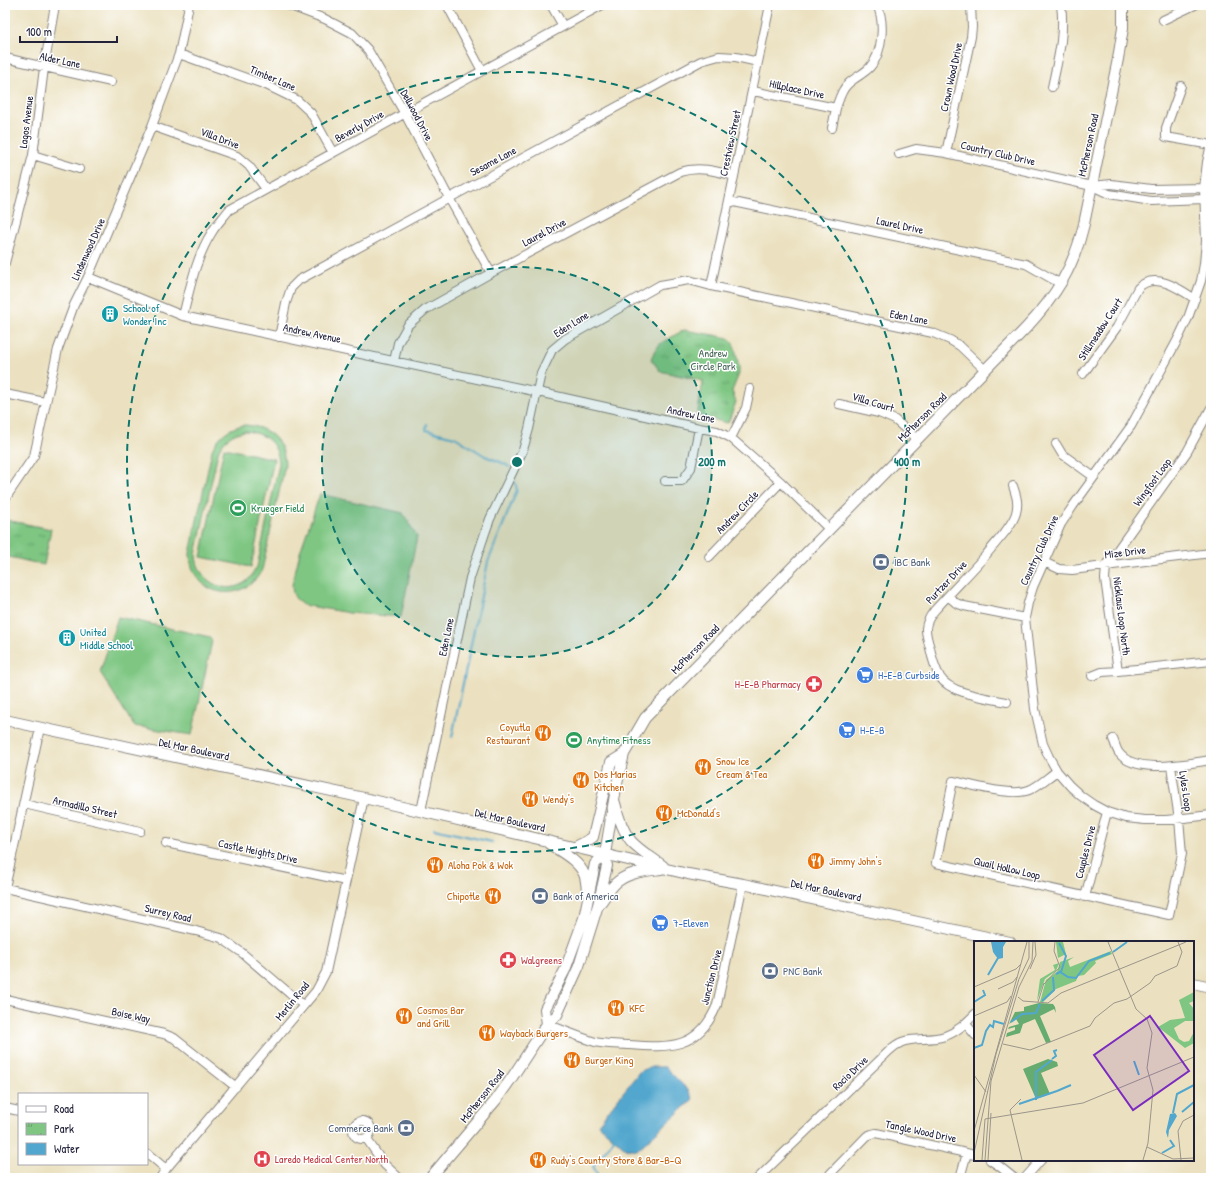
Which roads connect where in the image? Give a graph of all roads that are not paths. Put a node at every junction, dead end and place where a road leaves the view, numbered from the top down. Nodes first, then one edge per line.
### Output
1 (55, 5) edge
2 (189, 5) edge
3 (288, 5) edge
4 (447, 5) edge
5 (552, 5) edge
6 (602, 5) edge
7 (770, 5) edge
8 (877, 5) edge
9 (971, 5) edge
10 (1061, 5) edge
11 (1123, 5) edge
12 (1195, 5) edge
13 (1162, 20) dead end
14 (563, 26) junction
15 (179, 54) junction
16 (5, 58) edge
17 (758, 62) junction
18 (44, 68) junction
19 (482, 71) junction
20 (111, 82) dead end
21 (1181, 86) dead end
22 (1052, 87) dead end
23 (753, 91) junction
24 (836, 108) junction
25 (405, 114) junction
26 (152, 126) junction
27 (832, 128) dead end
28 (1211, 145) edge
29 (333, 153) junction
30 (946, 153) junction
31 (899, 154) dead end
32 (33, 155) junction
33 (79, 169) dead end
34 (734, 176) junction
35 (1092, 186) junction
36 (1204, 188) junction
37 (266, 190) junction
38 (449, 198) junction
39 (1204, 199) junction
40 (729, 201) junction
41 (5, 263) edge
42 (491, 273) junction
43 (88, 277) junction
44 (1061, 284) junction
45 (711, 286) junction
46 (1195, 299) junction
47 (182, 316) junction
48 (279, 337) junction
49 (394, 361) junction
50 (986, 370) junction
51 (1083, 374) dead end
52 (750, 389) dead end
53 (538, 392) junction
54 (5, 394) edge
55 (45, 402) junction
56 (839, 404) dead end
57 (1211, 408) edge
58 (699, 428) junction
59 (731, 438) junction
60 (917, 439) junction
61 (1056, 444) dead end
62 (1094, 477) junction
63 (665, 481) dead end
64 (781, 482) junction
65 (1013, 486) dead end
66 (5, 499) edge
67 (830, 529) junction
68 (1211, 553) edge
69 (709, 557) dead end
70 (1044, 562) junction
71 (1106, 566) junction
72 (948, 596) junction
73 (1025, 618) junction
74 (1211, 661) edge
75 (1118, 671) junction
76 (1092, 676) dead end
77 (1007, 702) dead end
78 (5, 720) edge
79 (40, 728) junction
80 (1113, 739) dead end
81 (624, 754) junction
82 (1211, 760) edge
83 (1171, 766) junction
84 (1057, 771) junction
85 (364, 798) junction
86 (614, 798) junction
87 (24, 804) junction
88 (420, 811) junction
89 (1107, 812) junction
90 (1211, 815) edge
91 (1179, 819) junction
92 (140, 831) dead end
93 (543, 840) junction
94 (166, 843) dead end
95 (575, 847) junction
96 (605, 854) junction
97 (667, 868) junction
98 (346, 880) junction
99 (743, 884) junction
100 (5, 888) edge
101 (1085, 897) junction
102 (588, 899) junction
103 (598, 905) junction
104 (1005, 941) edge
105 (1194, 983) edge
106 (1211, 987) edge
107 (5, 999) edge
108 (303, 1005) junction
109 (974, 1015) edge
110 (547, 1024) junction
111 (966, 1024) junction
112 (974, 1034) edge
113 (236, 1087) junction
114 (5, 1108) edge
115 (18, 1112) edge
116 (366, 1138) dead end
117 (148, 1154) edge
118 (971, 1154) edge
119 (992, 1161) edge
120 (1040, 1161) edge
121 (166, 1169) junction
122 (762, 1176) edge
123 (830, 1176) edge
124 (160, 1178) edge
125 (399, 1178) edge
126 (430, 1178) edge
127 (960, 1178) edge
128 (1014, 1178) edge
129 (1025, 1178) edge

1 - 18 street, Lagos Avenue
2 - 15 street, Lindenwood Drive
3 - 25 street, Dellwood Drive
4 - 19 street
5 - 14 street
6 - 14 street, Beverly Drive
7 - 17 street, Crestview Street
8 - 24 street, Hillplace Drive
9 - 30 street, Crown Wood Drive
10 - 22 street
11 - 35 main road, McPherson Road
12 - 13 street
14 - 19 street, Beverly Drive
15 - 26 street, Lindenwood Drive
15 - 29 street, Timber Lane
16 - 18 street, Alder Lane
17 - 23 street, Crestview Street
17 - 38 street, Sesame Lane
18 - 20 street, Alder Lane
18 - 32 street, Lagos Avenue
19 - 25 street, Beverly Drive
21 - 28 street
23 - 24 street, Hillplace Drive
23 - 34 street, Crestview Street
24 - 27 street
25 - 29 street, Beverly Drive
25 - 38 street, Dellwood Drive
26 - 37 street, Villa Drive
26 - 43 street, Lindenwood Drive
28 - 36 street, Country Club Drive
29 - 37 street, Beverly Drive
30 - 31 street, Country Club Drive
30 - 35 street, Country Club Drive
32 - 33 street
32 - 41 street, Lagos Avenue
34 - 40 street, Crestview Street
34 - 42 street, Laurel Drive
35 - 36 street, Country Club Drive
35 - 39 street, Country Club Drive
35 - 44 main road, McPherson Road
36 - 39 street, Country Club Drive
37 - 47 street, Beverly Drive
38 - 42 street, Dellwood Drive
38 - 48 street, Sesame Lane
39 - 46 street, Country Club Drive
40 - 44 street, Laurel Drive
40 - 45 street, Crestview Street
42 - 49 street, Laurel Drive
43 - 47 street, Andrew Avenue
43 - 55 street, Lindenwood Drive
44 - 50 main road, McPherson Road
45 - 50 street, Eden Lane
45 - 53 street, Eden Lane
46 - 51 street, Stillmeadow Court
46 - 62 street, Country Club Drive
47 - 48 street, Andrew Avenue
48 - 49 street, Andrew Avenue
49 - 53 street, Andrew Avenue
50 - 60 main road, McPherson Road
52 - 59 street
53 - 58 street, Andrew Lane
53 - 88 street, Eden Lane
54 - 55 street
55 - 66 street, Lindenwood Drive
56 - 60 street, Villa Court
57 - 71 street, Wingfoot Loop
58 - 59 street, Andrew Lane
58 - 63 street
59 - 64 street, Andrew Lane
60 - 67 main road, McPherson Road
61 - 62 street
62 - 70 street, Country Club Drive
64 - 67 street, Andrew Lane
64 - 69 street, Andrew Circle
65 - 72 street, Purtzer Drive
67 - 81 main road, McPherson Road
68 - 71 street, Mize Drive
70 - 71 street, Mize Drive
70 - 73 street, Country Club Drive
71 - 75 street, Nicklaus Loop North
72 - 73 street
72 - 77 street, Purtzer Drive
73 - 84 street, Country Club Drive
74 - 75 street, Nicklaus Loop North
75 - 76 street
78 - 79 main road, Del Mar Boulevard
79 - 85 main road, Del Mar Boulevard
79 - 87 street
80 - 83 street, Lyles Loop
81 - 86 main road, McPherson Road
81 - 95 main road
82 - 83 street, Lyles Loop
83 - 91 street, Lyles Loop
84 - 89 street, Country Club Drive
84 - 101 street, Quail Hollow Loop
85 - 88 main road, Del Mar Boulevard
85 - 98 street, Merlin Road
86 - 96 main road, McPherson Road
86 - 97 main road
87 - 92 street, Armadillo Street
87 - 100 street
88 - 93 main road, Del Mar Boulevard
89 - 91 street, Country Club Drive
89 - 101 street, Couples Drive
90 - 91 street, Country Club Drive
91 - 101 street, Quail Hollow Loop
93 - 95 main road, Del Mar Boulevard
93 - 102 main road
94 - 98 street, Castle Heights Drive
95 - 96 main road, Del Mar Boulevard
96 - 97 main road, Del Mar Boulevard
96 - 102 main road, McPherson Road
96 - 103 main road, McPherson Road
97 - 99 main road, Del Mar Boulevard
97 - 103 main road
98 - 108 street, Merlin Road
99 - 104 main road, Del Mar Boulevard
99 - 110 street, Junction Drive
100 - 108 street, Surrey Road
102 - 110 main road, McPherson Road
103 - 110 main road, McPherson Road
105 - 106 main road
107 - 113 street, Boise Way
108 - 113 street, Merlin Road
109 - 111 street, Rocio Drive
110 - 126 main road, McPherson Road
111 - 112 street
111 - 122 street, Rocio Drive
113 - 121 street, Merlin Road
114 - 115 street
116 - 125 street
117 - 121 street
118 - 123 street, Tangle Wood Drive
118 - 127 street
119 - 128 street
120 - 129 street
121 - 124 street, Merlin Road

